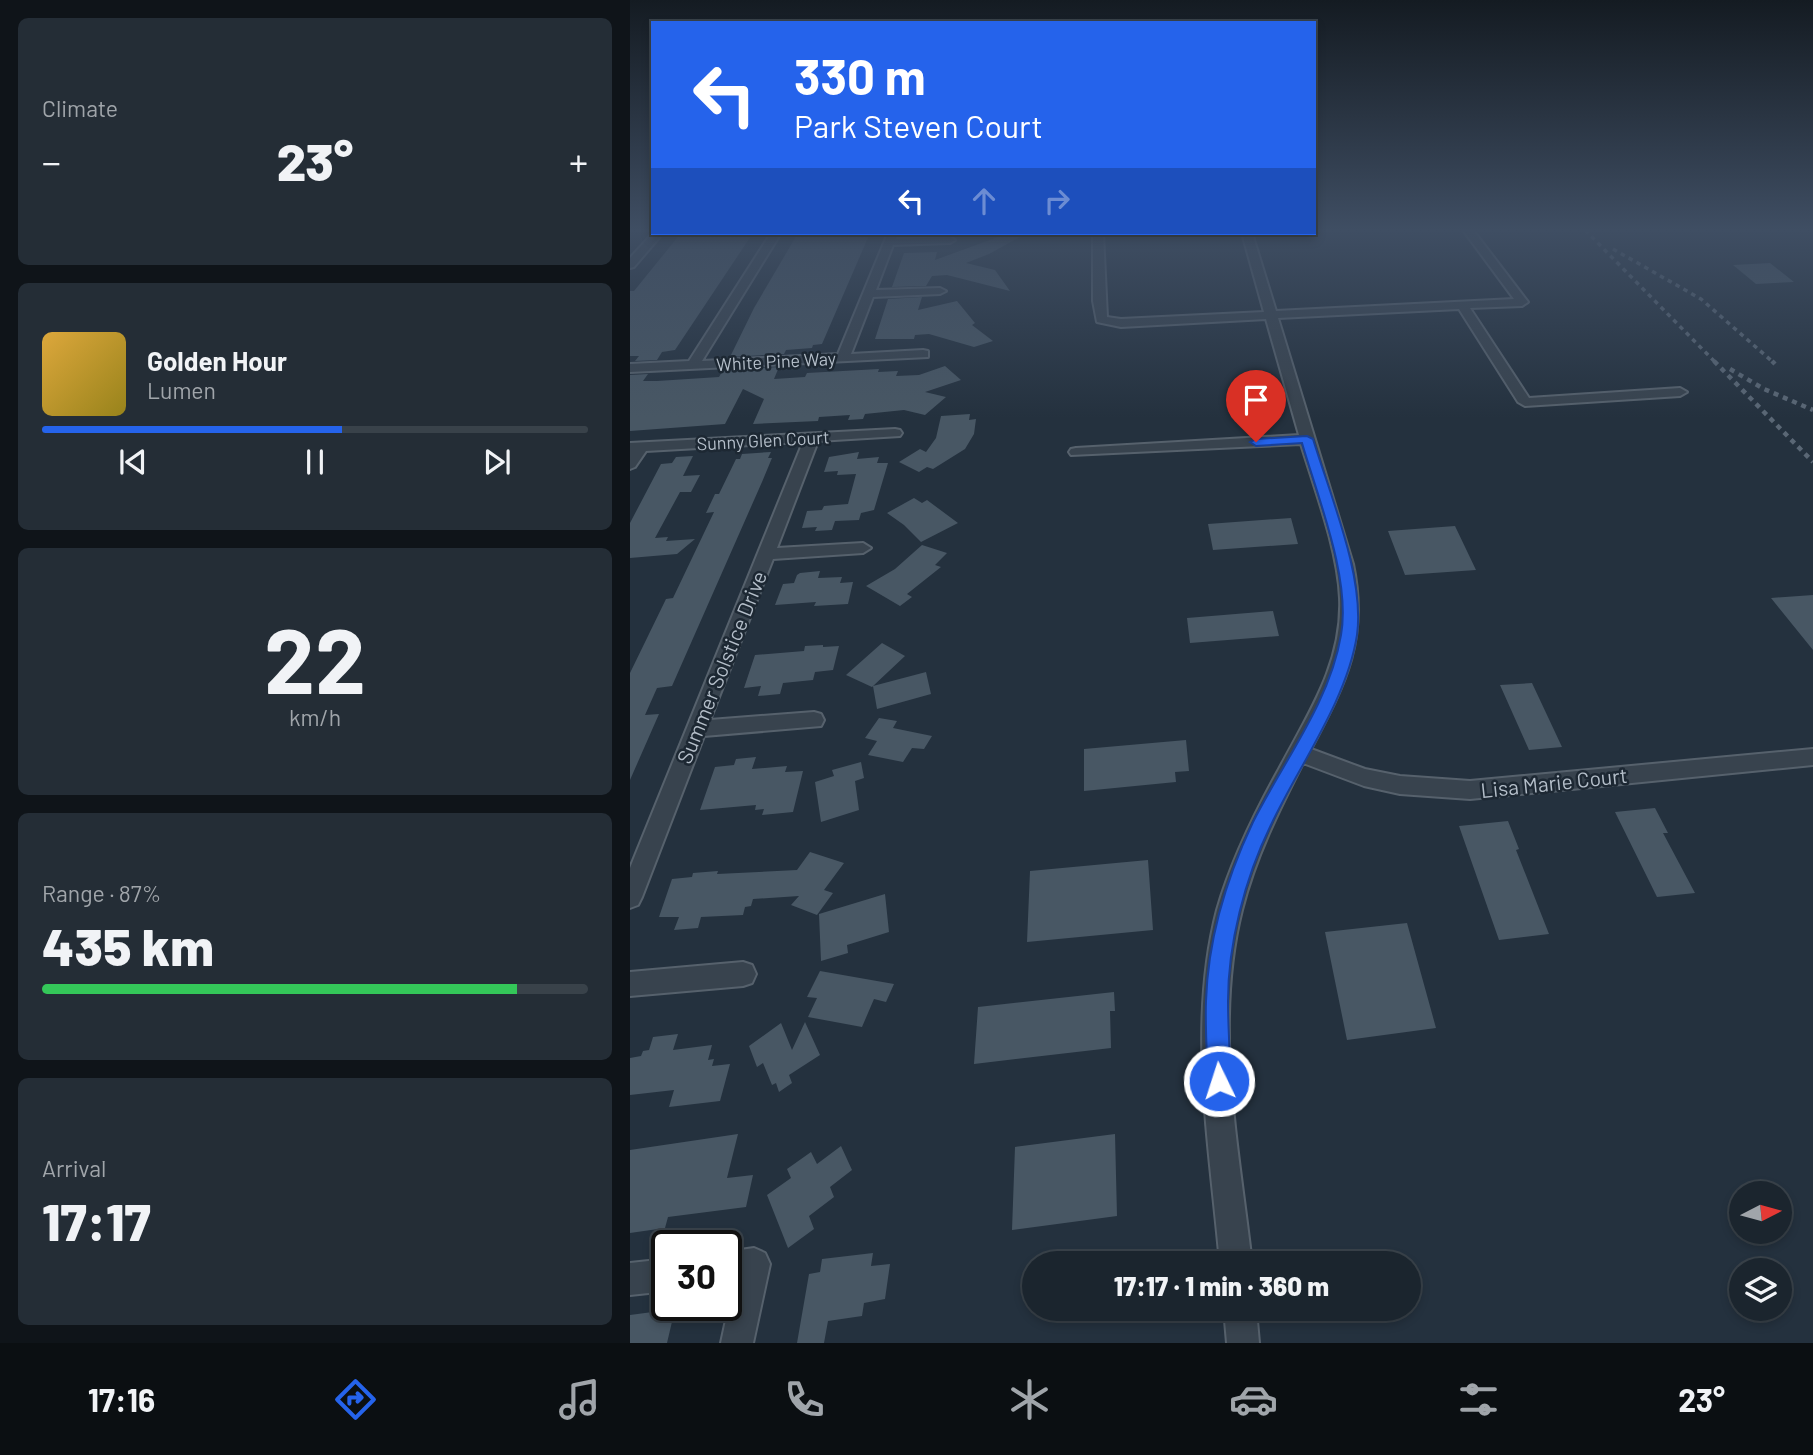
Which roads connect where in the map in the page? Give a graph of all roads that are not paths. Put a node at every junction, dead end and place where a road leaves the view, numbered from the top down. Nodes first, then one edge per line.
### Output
1 (738, 293) edge
2 (900, 293) edge
3 (1098, 293) edge
4 (1264, 293) edge
5 (1515, 293) edge
6 (869, 294) joint
7 (1462, 305) junction
8 (1271, 315) junction
9 (923, 354) dead end
10 (844, 358) junction
11 (693, 365) junction
12 (630, 368) edge
13 (1680, 392) dead end
14 (895, 433) dead end
15 (812, 438) junction
16 (1307, 439) junction
17 (636, 447) edge
18 (1076, 452) dead end
19 (630, 464) edge
20 (863, 548) dead end
21 (766, 554) junction
22 (814, 720) dead end
23 (696, 729) junction
24 (1299, 753) junction
25 (1813, 757) edge
26 (630, 897) edge
27 (743, 974) dead end
28 (630, 984) edge
29 (1235, 1251) edge
30 (651, 1277) edge
31 (630, 1279) edge
32 (738, 1321) edge
33 (1241, 1321) edge
34 (737, 1343) edge
35 (1243, 1343) edge

1 - 11 street
2 - 6 street
3 - 8 street
4 - 8 street
5 - 7 street
6 - 10 street
7 - 8 street
7 - 13 street
8 - 16 street
9 - 10 street, White Pine Way
10 - 11 street, White Pine Way
11 - 12 street, White Pine Way
14 - 15 street, Sunny Glen Court
15 - 17 street, Sunny Glen Court
15 - 21 street, Summer Solstice Drive
16 - 18 street
16 - 24 street
17 - 19 street
20 - 21 street
21 - 23 street, Summer Solstice Drive
22 - 23 street
23 - 26 street, Summer Solstice Drive
24 - 25 street, Lisa Marie Court
24 - 29 street
27 - 28 street
30 - 31 street
32 - 34 street
33 - 35 street

